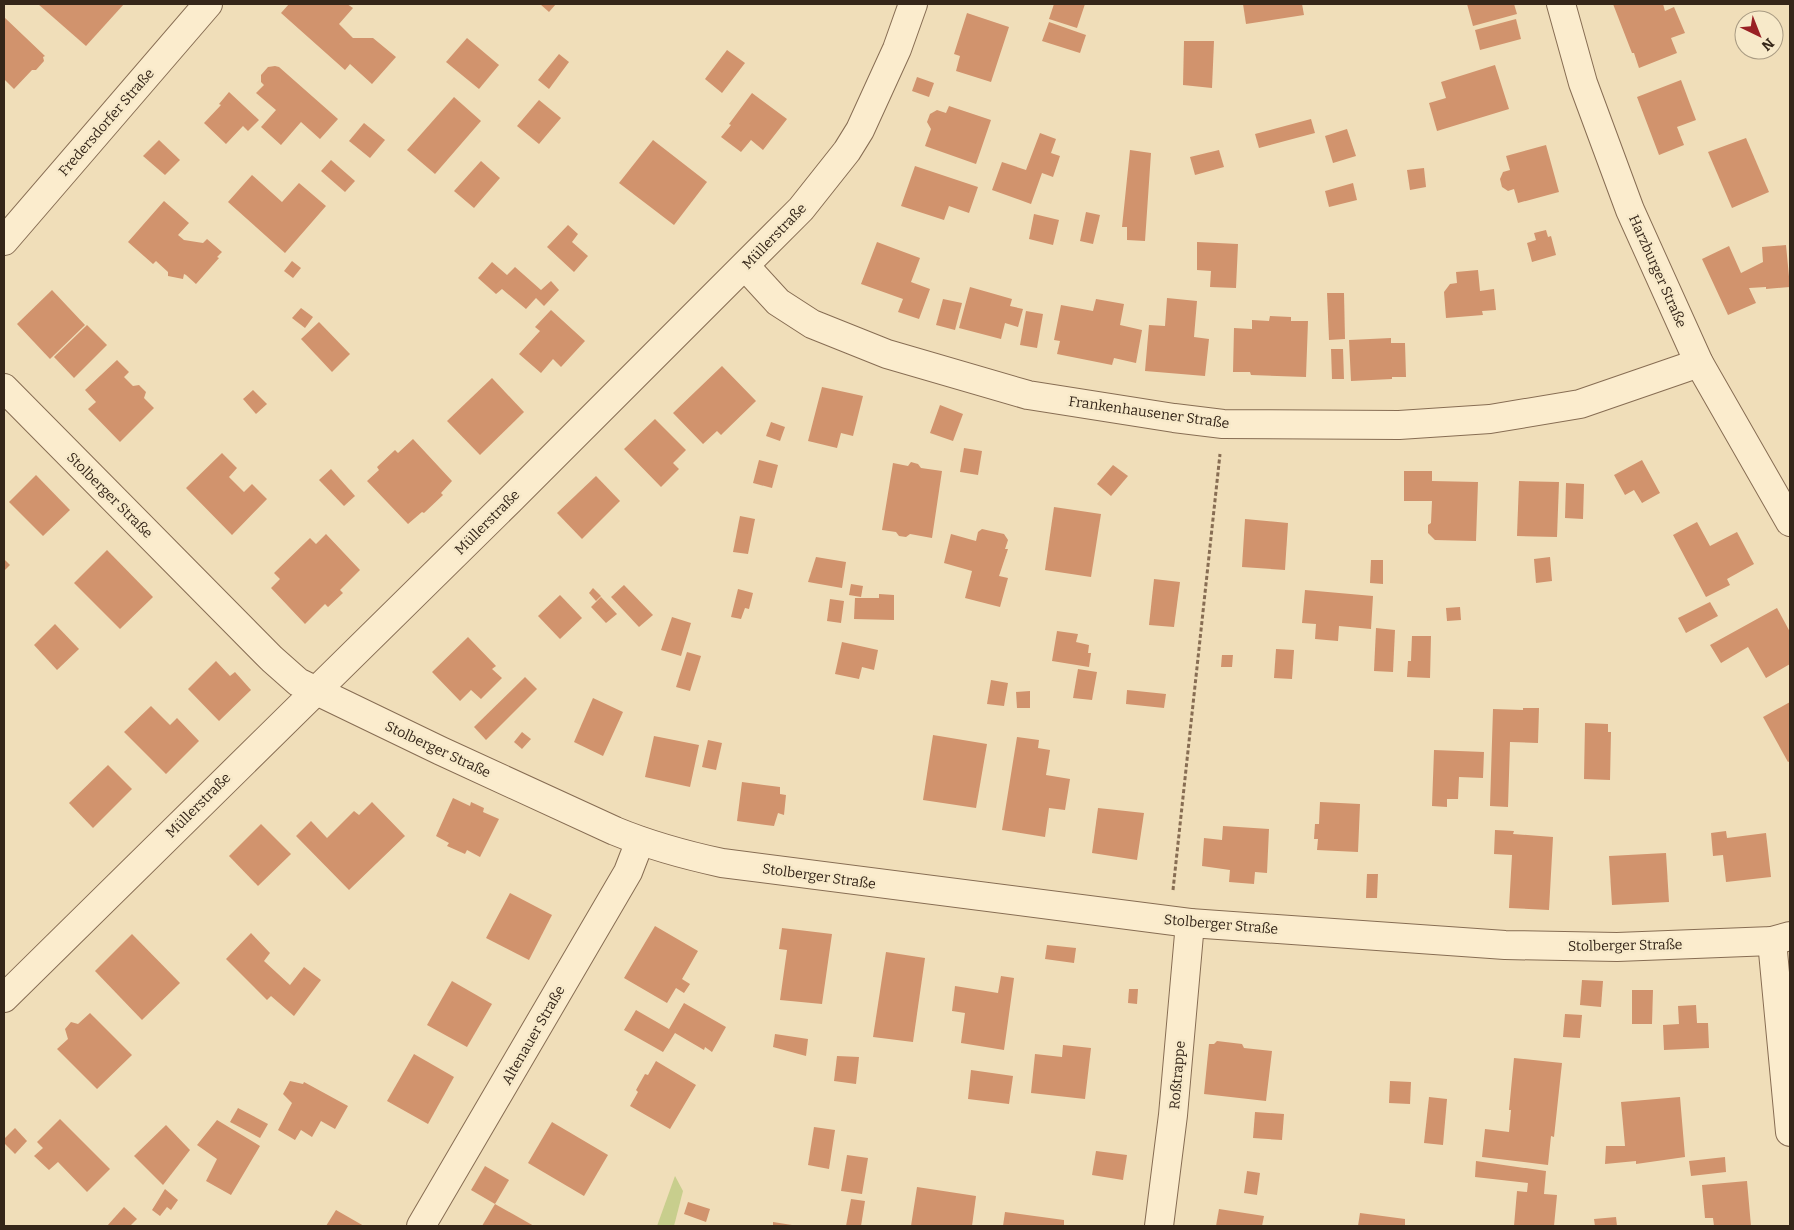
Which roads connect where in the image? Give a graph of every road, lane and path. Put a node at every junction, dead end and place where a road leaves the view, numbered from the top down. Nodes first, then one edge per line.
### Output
1 (208, 4) edge
2 (912, 4) edge
3 (1561, 4) edge
4 (4, 241) edge
5 (745, 266) junction
6 (1699, 363) junction
7 (4, 388) edge
8 (1223, 424) junction
9 (1790, 522) edge
10 (315, 690) junction
11 (640, 841) junction
12 (1180, 922) junction
13 (1781, 938) edge
14 (4, 998) edge
15 (1790, 1132) edge
16 (421, 1226) edge
17 (1159, 1226) edge

1 - 4 street, Fredersdorfer Straße
2 - 5 street, Müllerstraße
3 - 6 street, Harzburger Straße
5 - 8 street, Frankenhausener Straße
5 - 10 street, Müllerstraße
6 - 8 street, Frankenhausener Straße
6 - 9 street, Harzburger Straße
7 - 10 street, Stolberger Straße
8 - 12 path
10 - 11 street, Stolberger Straße
10 - 14 street, Müllerstraße
11 - 12 street, Stolberger Straße
11 - 16 street, Altenauer Straße
12 - 13 street, Stolberger Straße
12 - 17 street, Roßtrappe
13 - 15 street

